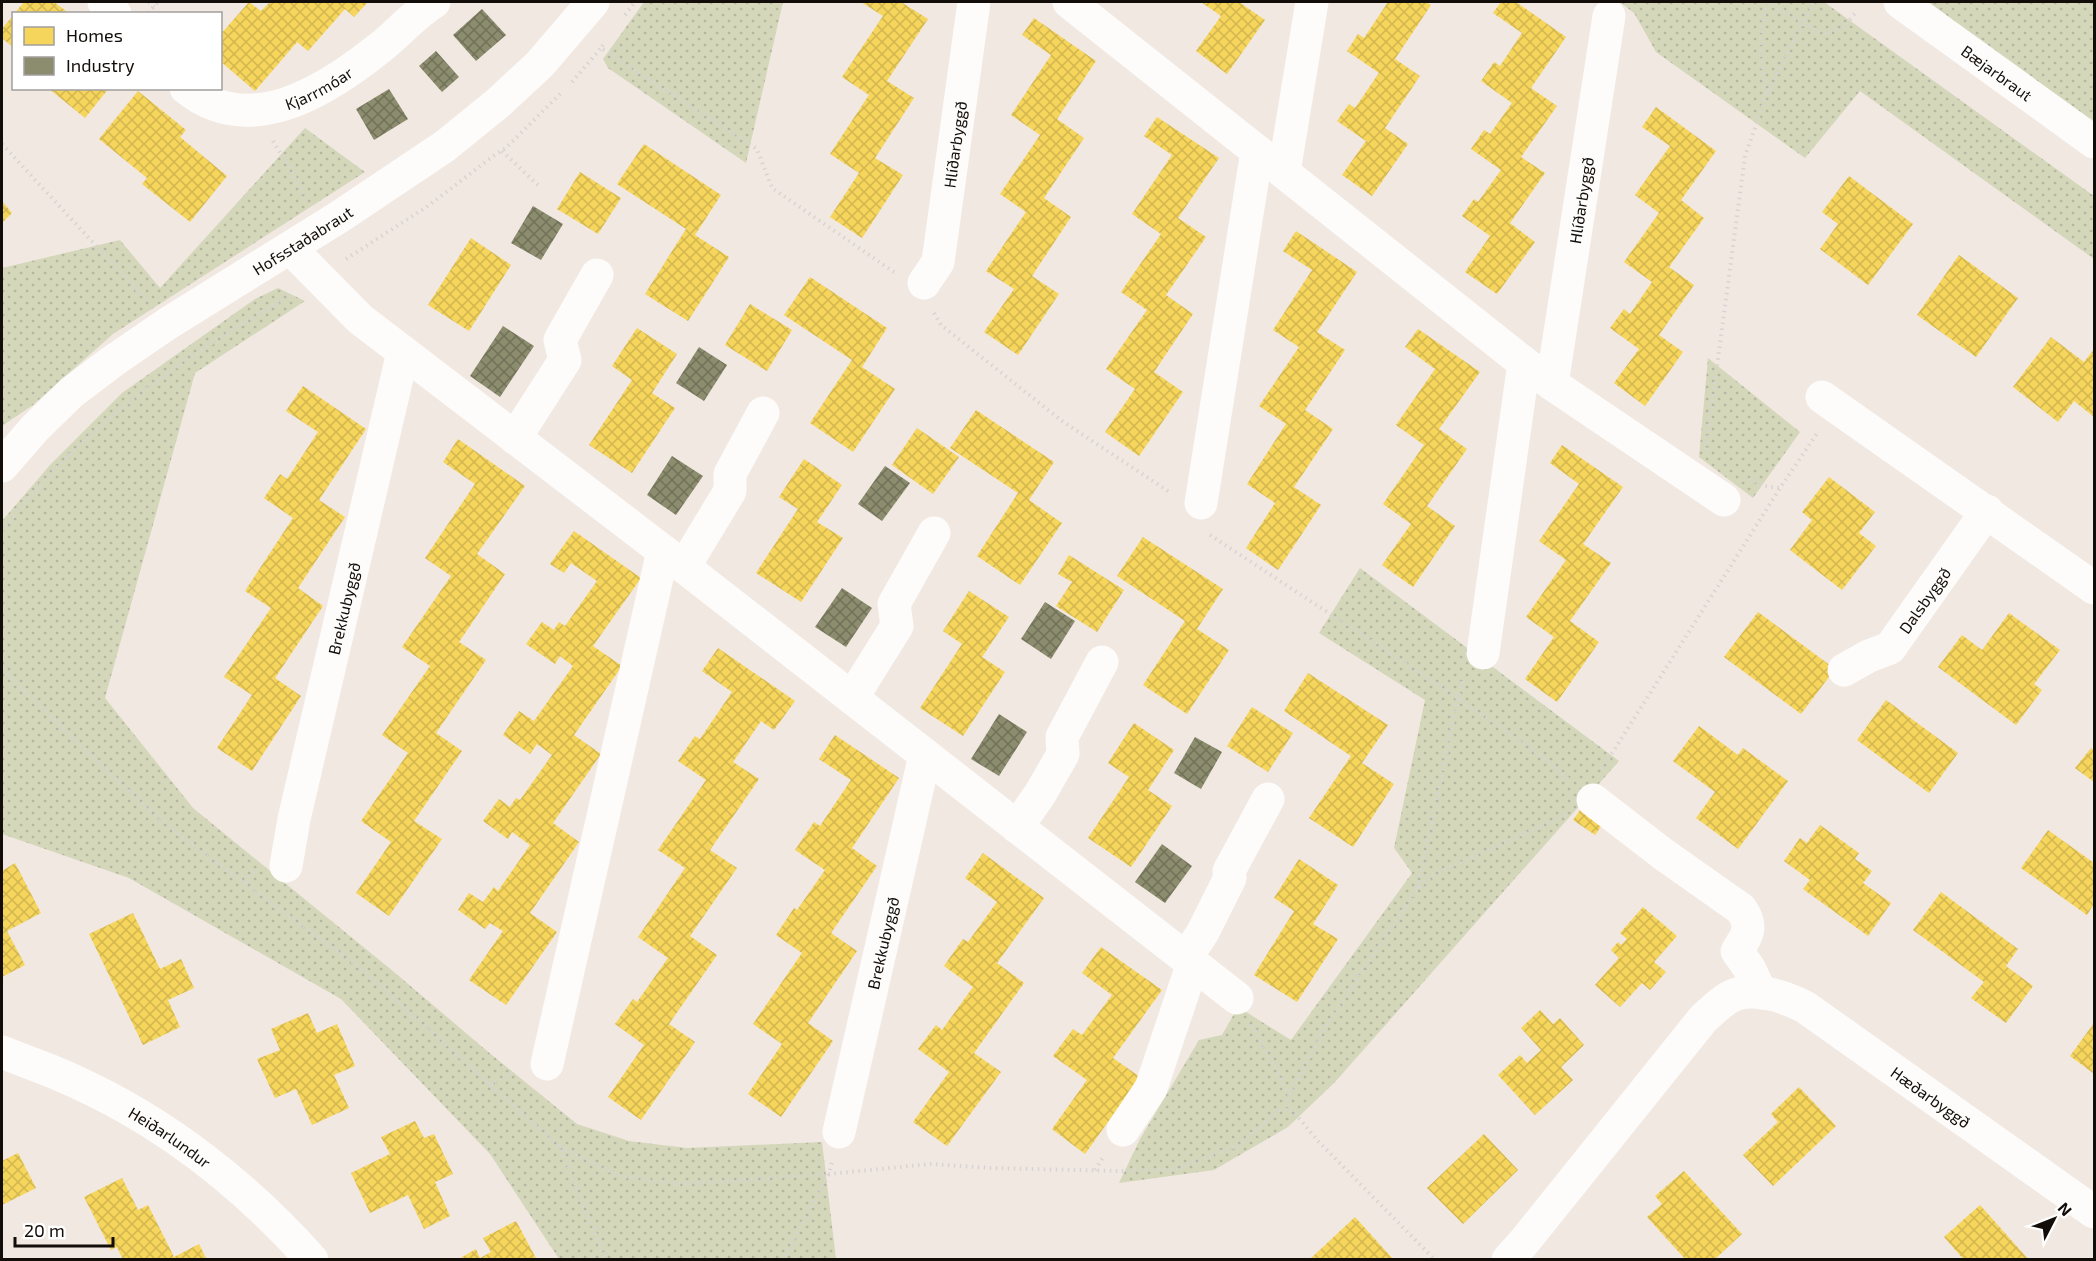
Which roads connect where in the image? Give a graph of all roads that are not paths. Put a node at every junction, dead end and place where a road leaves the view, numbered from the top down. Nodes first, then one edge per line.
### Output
1 (434, 2) edge
2 (593, 2) edge
3 (974, 2) edge
4 (1069, 2) edge
5 (1312, 2) edge
6 (1900, 2) edge
7 (1609, 16) dead end
8 (189, 90) edge
9 (2094, 142) edge
10 (1257, 151) junction
11 (1284, 172) junction
12 (290, 249) junction
13 (597, 275) dead end
14 (918, 288) road end
15 (403, 352) junction
16 (1524, 363) junction
17 (1552, 384) junction
18 (1829, 402) road end
19 (763, 413) dead end
20 (515, 438) junction
21 (2, 466) edge
22 (1724, 500) dead end
23 (1195, 509) road end
24 (1987, 511) junction
25 (934, 533) dead end
26 (674, 559) junction
27 (2094, 588) edge
28 (1482, 653) road end
29 (1102, 662) dead end
30 (1844, 670) dead end
31 (852, 698) junction
32 (925, 755) junction
33 (1590, 796) road end
34 (1268, 799) dead end
35 (1017, 827) junction
36 (286, 866) dead end
37 (1189, 961) junction
38 (1761, 993) junction
39 (1237, 998) road end
40 (2, 1052) edge
41 (547, 1064) dead end
42 (1123, 1130) dead end
43 (839, 1132) dead end
44 (2094, 1212) edge
45 (312, 1260) edge
46 (1508, 1260) edge

1 - 8 street, Kjarrmóar
2 - 12 street, Hofsstaðabraut
3 - 14 street, Hlíðarbyggð
4 - 10 street
5 - 11 street
6 - 9 street, Bæjarbraut
7 - 17 street, Hlíðarbyggð
10 - 11 street
10 - 23 street
11 - 16 street
12 - 15 street
12 - 21 street, Hofsstaðabraut
13 - 20 street
15 - 20 street
15 - 36 street, Brekkubyggð
16 - 17 street
16 - 28 street
17 - 22 street
18 - 24 street
19 - 26 street
20 - 26 street
24 - 27 street
24 - 30 street, Dalsbyggð
25 - 31 street
26 - 31 street
26 - 41 street
29 - 35 street
31 - 32 street
32 - 35 street
32 - 43 street, Brekkubyggð
33 - 38 street
34 - 37 street
35 - 37 street
37 - 39 street
37 - 42 street
38 - 44 street, Hæðarbyggð
38 - 46 street, Hæðarbyggð
40 - 45 street, Heiðarlundur

